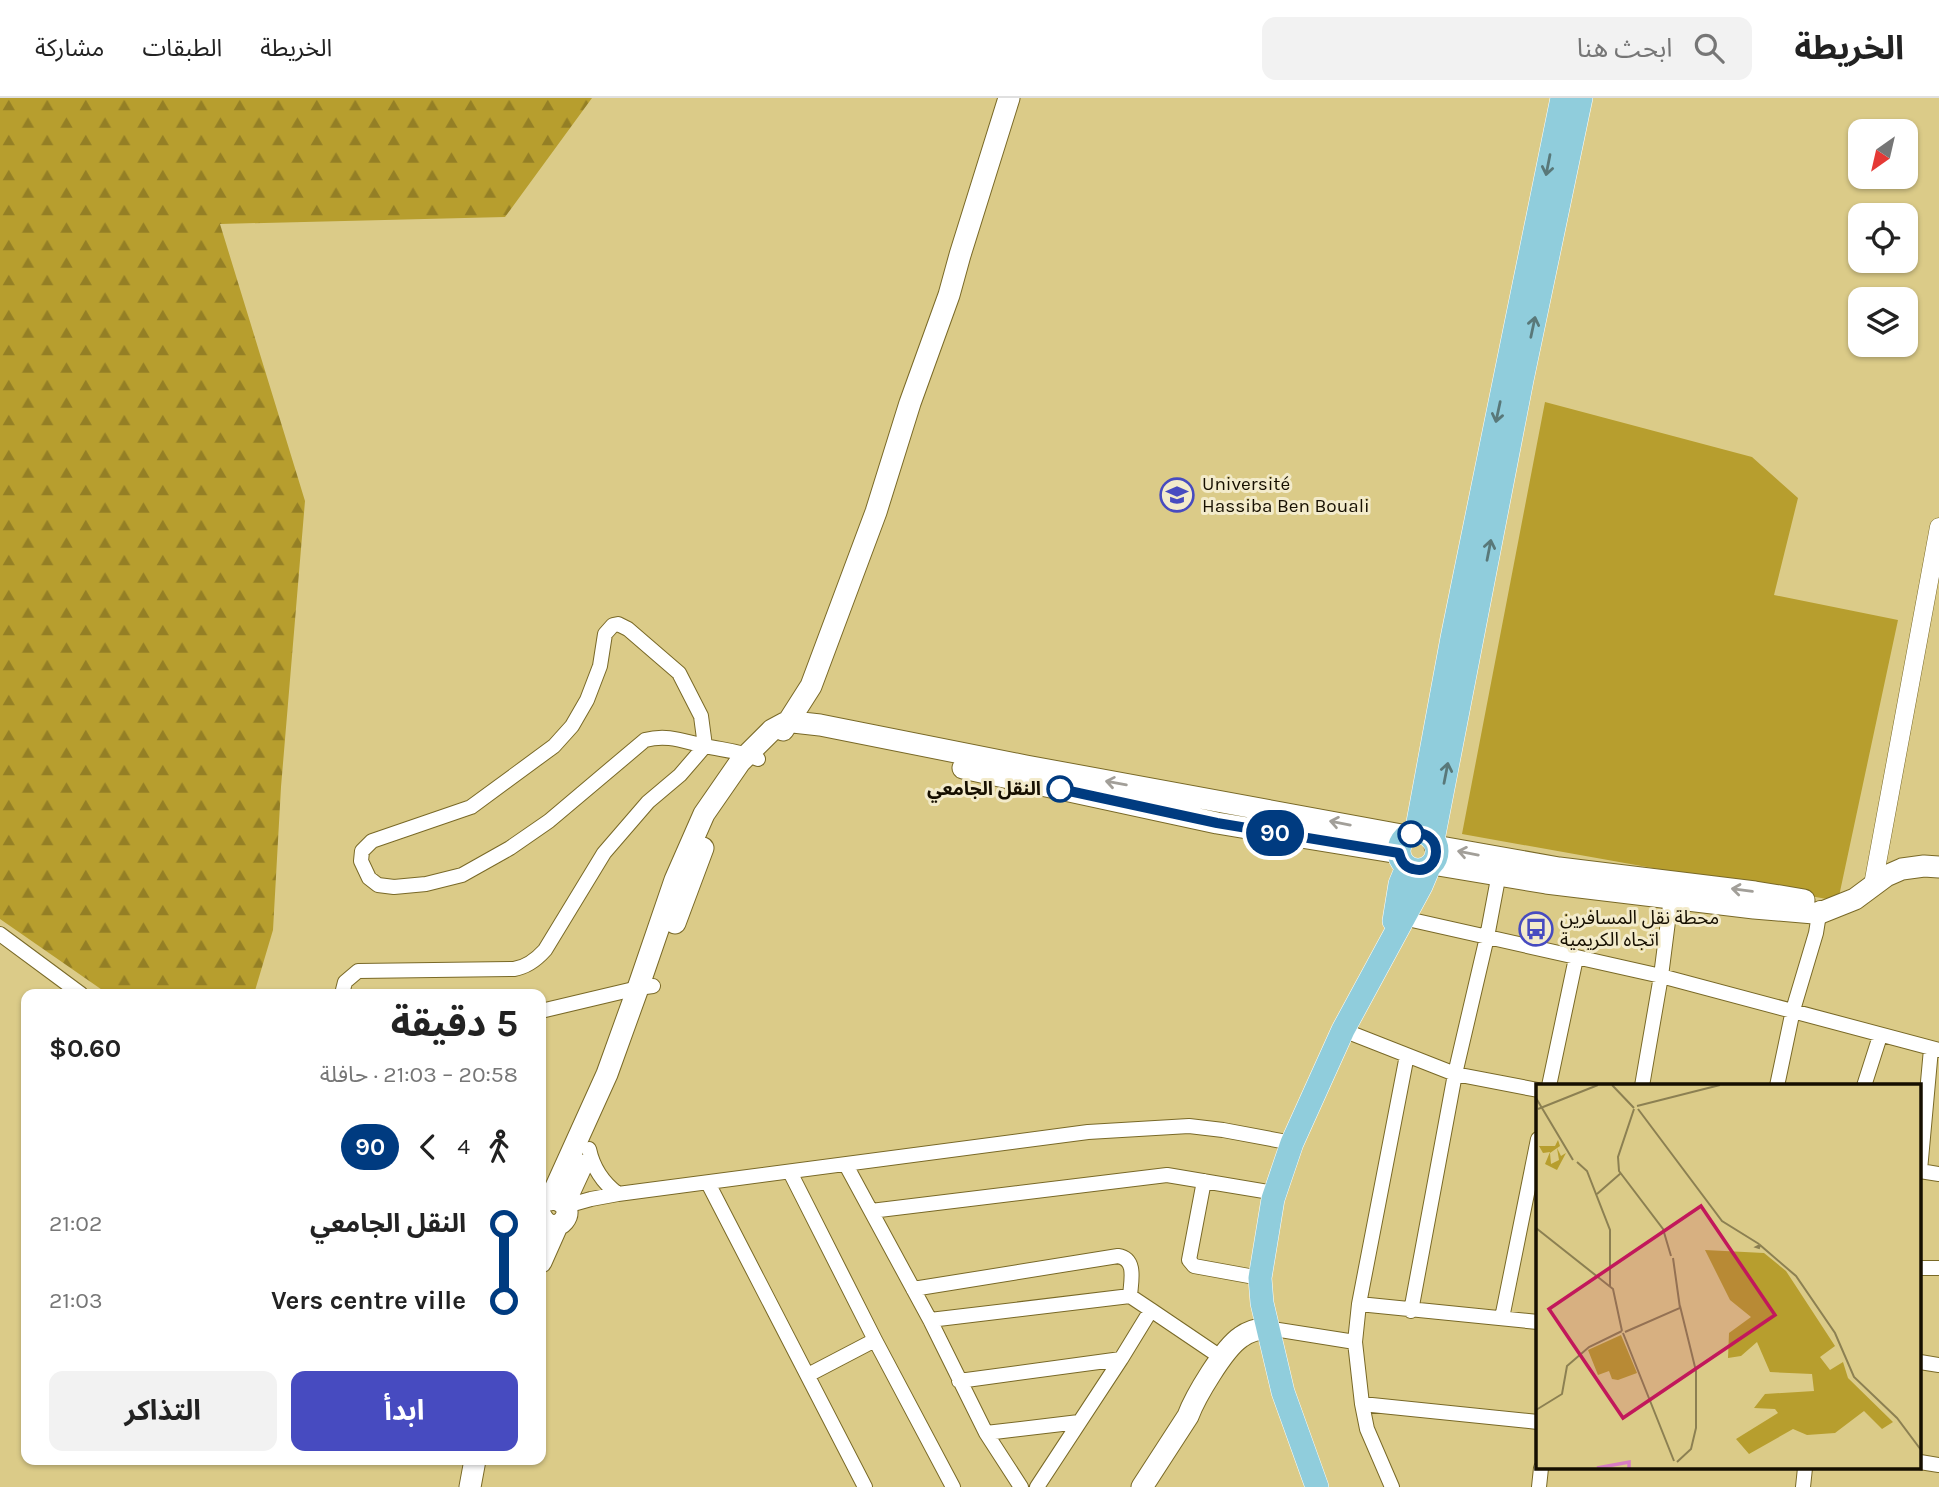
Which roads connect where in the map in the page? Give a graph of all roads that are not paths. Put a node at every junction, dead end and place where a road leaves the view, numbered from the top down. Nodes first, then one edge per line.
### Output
1 (1009, 98) edge
2 (1562, 98) edge
3 (1581, 98) edge
4 (1939, 527) edge
5 (1934, 573) edge
6 (782, 731) junction
7 (705, 746) junction
8 (753, 757) junction
9 (1420, 851) junction
10 (1936, 863) edge
11 (1500, 868) junction
12 (1873, 885) junction
13 (1672, 890) junction
14 (1824, 908) junction
15 (1403, 918) junction
16 (0, 934) edge
17 (1487, 937) junction
18 (1389, 945) junction
19 (1576, 958) junction
20 (1661, 976) junction
21 (646, 987) junction
22 (74, 989) edge
23 (343, 989) edge
24 (1793, 1010) junction
25 (546, 1011) edge
26 (1343, 1030) junction
27 (1880, 1036) junction
28 (1935, 1049) edge
29 (1407, 1055) junction
30 (1455, 1074) junction
31 (613, 1076) junction
32 (1549, 1084) edge
33 (1642, 1084) edge
34 (1777, 1084) edge
35 (1865, 1084) edge
36 (1536, 1090) edge
37 (1293, 1143) junction
38 (589, 1149) junction
39 (1536, 1149) edge
40 (1922, 1154) edge
41 (846, 1165) junction
42 (790, 1172) junction
43 (1204, 1181) junction
44 (708, 1183) junction
45 (618, 1194) junction
46 (1275, 1194) junction
47 (871, 1210) junction
48 (547, 1213) edge
49 (1259, 1278) junction
50 (913, 1289) junction
51 (1130, 1296) junction
52 (1359, 1304) junction
53 (1151, 1310) junction
54 (1411, 1311) junction
55 (1502, 1318) junction
56 (930, 1320) junction
57 (1536, 1322) edge
58 (1267, 1328) junction
59 (875, 1340) junction
60 (1355, 1342) junction
61 (1222, 1358) junction
62 (1121, 1359) junction
63 (808, 1375) junction
64 (958, 1381) junction
65 (1362, 1404) junction
66 (1079, 1422) junction
67 (1536, 1422) edge
68 (986, 1433) junction
69 (460, 1465) edge
70 (474, 1465) edge
71 (457, 1487) edge
72 (470, 1487) edge
73 (865, 1487) edge
74 (953, 1487) edge
75 (1021, 1487) edge
76 (1037, 1487) edge
77 (1142, 1487) edge
78 (1317, 1487) edge
79 (1392, 1487) edge

1 - 6 main road
2 -> 9 main road
9 -> 3 main road
4 - 5 street
5 - 12 street
6 - 8 main road
6 - 9 main road
7 - 7 street
7 - 8 street
7 - 23 street
8 - 21 main road
9 - 11 main road
9 - 15 main road
9 - 18 main road
10 - 12 main road
11 - 13 main road
11 - 17 street
12 - 14 main road
13 - 14 main road
13 - 20 street
14 - 24 street
15 - 17 street
15 - 18 main road
16 - 22 street
17 - 19 street
17 - 30 street
18 - 26 main road
19 - 20 street
19 - 32 street
20 - 24 street
20 - 33 street
21 - 25 street
21 - 31 main road
24 - 27 street
24 - 34 street
26 - 29 street
26 - 37 main road
27 - 28 street
27 - 35 street
28 - 40 street
29 - 30 street
29 - 52 street
30 - 36 street
30 - 54 street
31 - 38 main road
31 - 48 main road
37 - 41 street
37 - 46 main road
38 - 45 street
38 - 48 main road
39 - 55 street
41 - 42 street
41 - 47 street
42 - 44 street
42 - 59 street
43 - 46 street
43 - 47 street
43 - 49 street
44 - 45 street
44 - 63 street
45 - 48 street
46 - 49 main road
47 - 50 street
49 - 58 main road
50 - 51 street
50 - 56 street
51 - 53 street
51 - 56 street
52 - 54 street
52 - 60 street
53 - 61 street
53 - 62 street
54 - 55 street
55 - 57 street
56 - 64 street
58 - 60 street
58 - 61 main road
58 - 78 main road
59 - 63 street
59 - 74 street
60 - 65 street
61 - 77 main road
62 - 64 street
62 - 66 street
63 - 73 street
64 - 68 street
65 - 67 street
65 - 79 street
66 - 68 street
66 - 76 street
68 - 75 street
69 - 71 main road
70 - 72 main road

